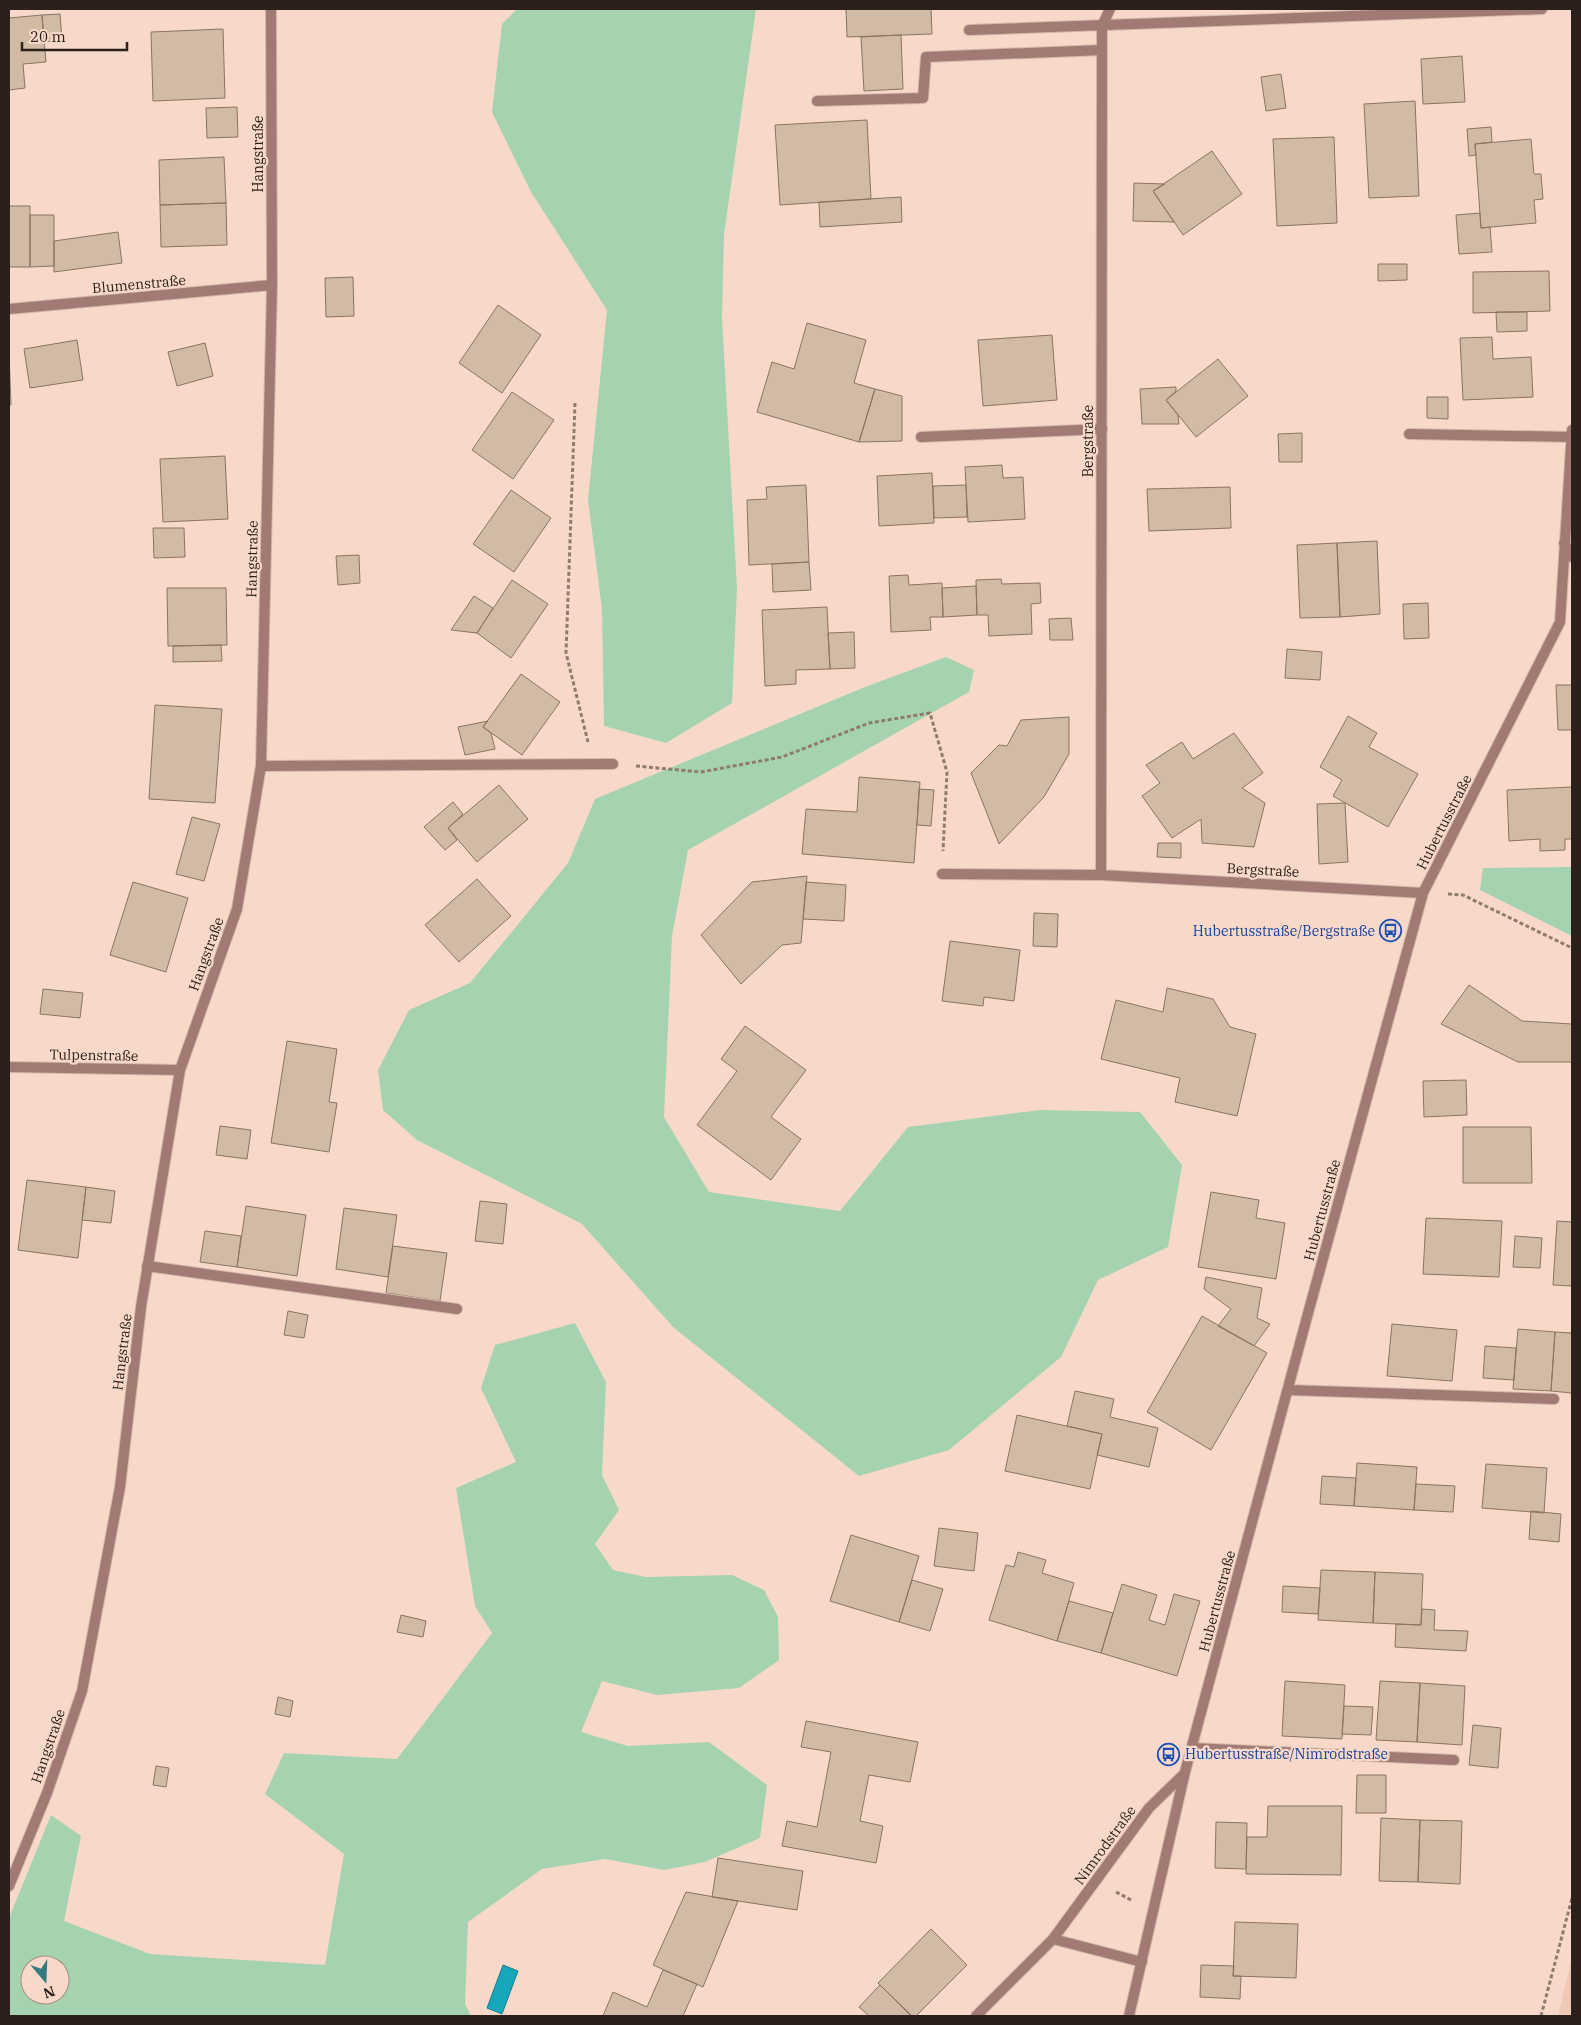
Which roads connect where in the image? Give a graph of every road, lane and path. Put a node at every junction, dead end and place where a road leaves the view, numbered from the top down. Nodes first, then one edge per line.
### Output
1 (271, 9) edge
2 (1110, 9) edge
3 (1542, 9) edge
4 (1102, 26) junction
5 (969, 30) dead end
6 (1102, 50) junction
7 (818, 101) dead end
8 (272, 285) junction
9 (9, 309) edge
10 (576, 403) dead end
11 (1102, 429) junction
12 (1572, 430) edge
13 (1410, 434) dead end
14 (921, 437) dead end
15 (1572, 438) edge
16 (1564, 543) junction
17 (1572, 557) edge
18 (594, 764) junction
19 (613, 764) joint
20 (261, 766) junction
21 (942, 874) joint
22 (1101, 875) junction
23 (1423, 893) junction
24 (1572, 948) edge
25 (9, 1067) edge
26 (180, 1070) junction
27 (147, 1266) junction
28 (457, 1309) dead end
29 (1288, 1390) junction
30 (1554, 1399) dead end
31 (1192, 1748) junction
32 (1454, 1760) dead end
33 (1186, 1772) junction
34 (1096, 1881) junction
35 (9, 1886) edge
36 (1572, 1898) edge
37 (1135, 1902) dead end
38 (1053, 1939) junction
39 (1142, 1962) junction
40 (976, 2016) edge
41 (1129, 2016) edge
42 (1541, 2016) edge

1 - 8 street, Hangstraße
2 - 4 street, Bergstraße
3 - 4 street
4 - 5 street
4 - 6 street, Bergstraße
6 - 7 street
6 - 11 street, Bergstraße
8 - 9 street, Blumenstraße
8 - 20 street, Hangstraße
10 - 18 path
11 - 14 street
11 - 22 street, Bergstraße
12 - 15 street, Hubertusstraße
13 - 15 street
15 - 16 street, Hubertusstraße
16 - 17 street
16 - 23 street, Hubertusstraße
18 - 19 street
18 - 20 street
19 - 21 path
20 - 26 street, Hangstraße
21 - 22 street, Bergstraße
22 - 23 street, Bergstraße
23 - 24 path
23 - 29 street, Hubertusstraße
25 - 26 street, Tulpenstraße
26 - 27 street, Hangstraße
27 - 28 street
27 - 35 street, Hangstraße
29 - 30 street
29 - 31 street, Hubertusstraße
31 - 32 street
31 - 33 street, Hubertusstraße
33 - 34 street, Nimrodstraße
33 - 39 street, Hubertusstraße
34 - 37 path
34 - 38 street, Nimrodstraße
36 - 42 path
38 - 39 street
38 - 40 street, Nimrodstraße
39 - 41 street, Hubertusstraße

